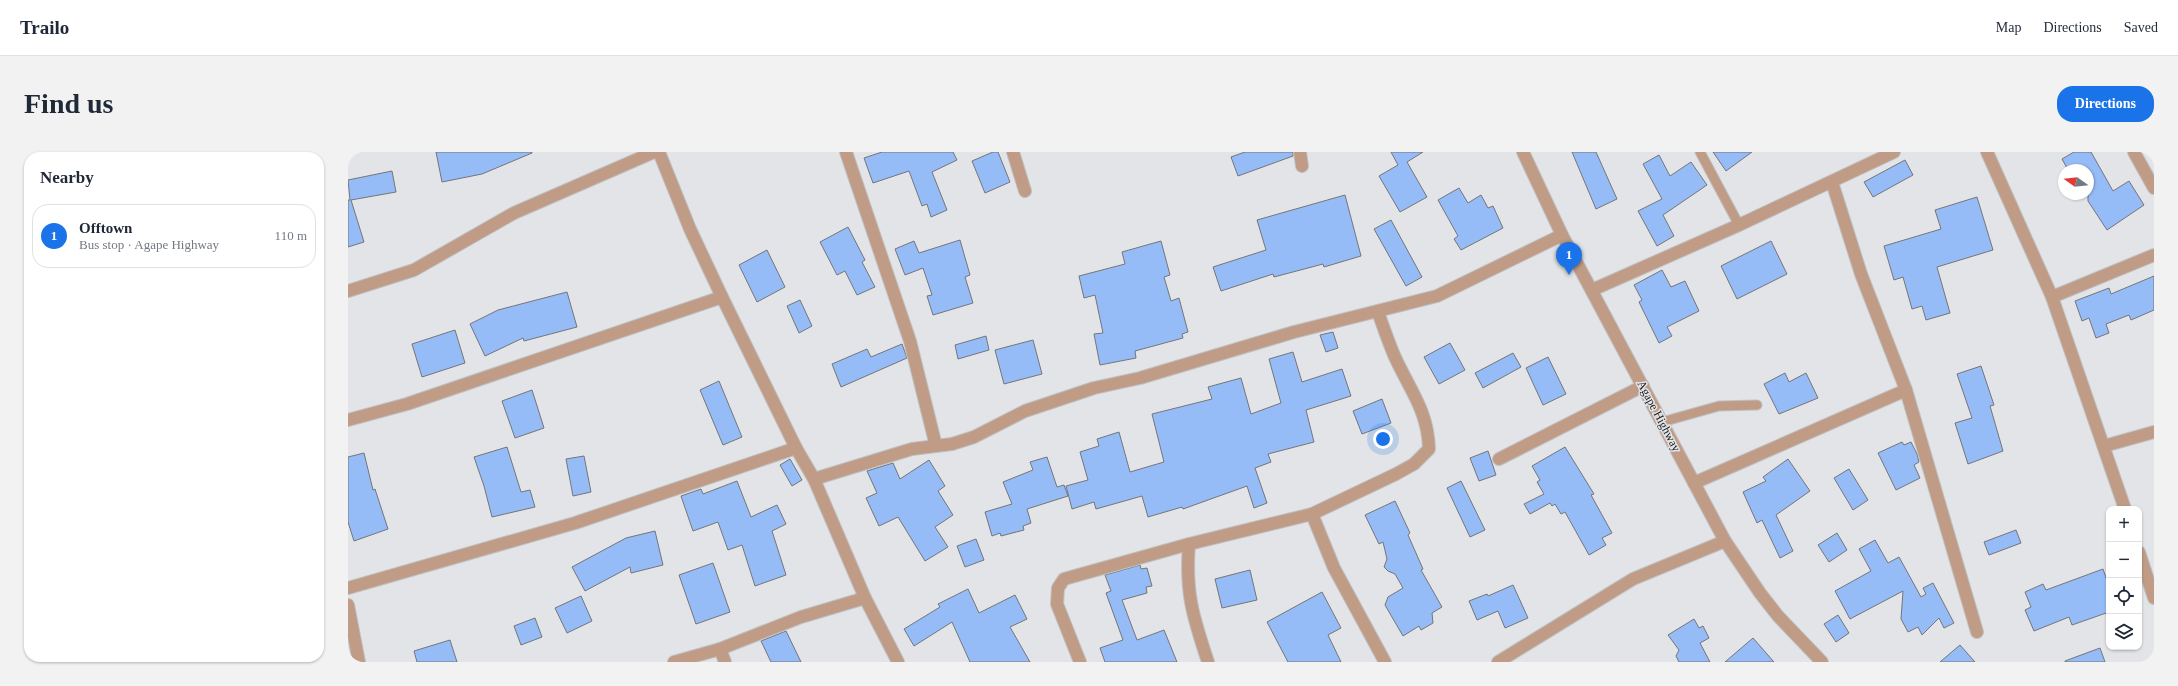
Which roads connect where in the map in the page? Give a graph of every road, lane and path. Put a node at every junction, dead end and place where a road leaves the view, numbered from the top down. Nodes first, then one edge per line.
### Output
1 (654, 152) edge
2 (659, 152) edge
3 (846, 152) edge
4 (1013, 152) edge
5 (1300, 152) edge
6 (1523, 152) edge
7 (1700, 152) edge
8 (1894, 152) edge
9 (1987, 152) edge
10 (2134, 152) edge
11 (1302, 166) dead end
12 (1832, 182) junction
13 (2154, 188) edge
14 (1025, 192) dead end
15 (1739, 225) junction
16 (1562, 235) junction
17 (2154, 255) edge
18 (1592, 290) junction
19 (348, 291) edge
20 (722, 297) junction
21 (2052, 298) junction
22 (1378, 312) junction
23 (1642, 386) junction
24 (1906, 390) junction
25 (1757, 405) dead end
26 (348, 420) edge
27 (1662, 422) junction
28 (2154, 432) edge
29 (936, 446) junction
30 (2104, 446) junction
31 (796, 448) junction
32 (1499, 458) dead end
33 (814, 479) junction
34 (1694, 483) junction
35 (2124, 506) edge
36 (1312, 514) junction
37 (1725, 541) junction
38 (1189, 544) junction
39 (2142, 561) edge
40 (348, 588) edge
41 (865, 598) junction
42 (2154, 598) edge
43 (348, 605) edge
44 (1977, 632) dead end
45 (720, 649) junction
46 (359, 662) edge
47 (674, 662) edge
48 (725, 662) edge
49 (898, 662) edge
50 (1080, 662) edge
51 (1208, 662) edge
52 (1385, 662) edge
53 (1498, 662) edge
54 (1822, 662) edge

1 - 19 street
2 - 20 street
3 - 29 street
4 - 14 street
5 - 11 street
6 - 16 street, Agape Highway
7 - 15 lane
8 - 12 street
9 - 21 street
10 - 13 street
12 - 15 street
12 - 24 street
15 - 18 street
16 - 18 street, Agape Highway
16 - 22 street
17 - 21 street
18 - 23 street, Agape Highway
20 - 26 street
20 - 31 street
21 - 30 street
22 - 29 street
22 - 36 street
23 - 27 street, Agape Highway
23 - 32 street
24 - 34 street
24 - 44 street
25 - 27 lane
27 - 34 street, Agape Highway
28 - 30 street
29 - 33 street
30 - 35 street
31 - 33 street
31 - 40 street
33 - 41 street
34 - 37 street, Agape Highway
36 - 38 street
36 - 52 street
37 - 53 street
37 - 54 street, Agape Highway
38 - 50 street
38 - 51 street
39 - 42 street
41 - 45 street
41 - 49 street
43 - 46 street
45 - 47 street
45 - 48 street

